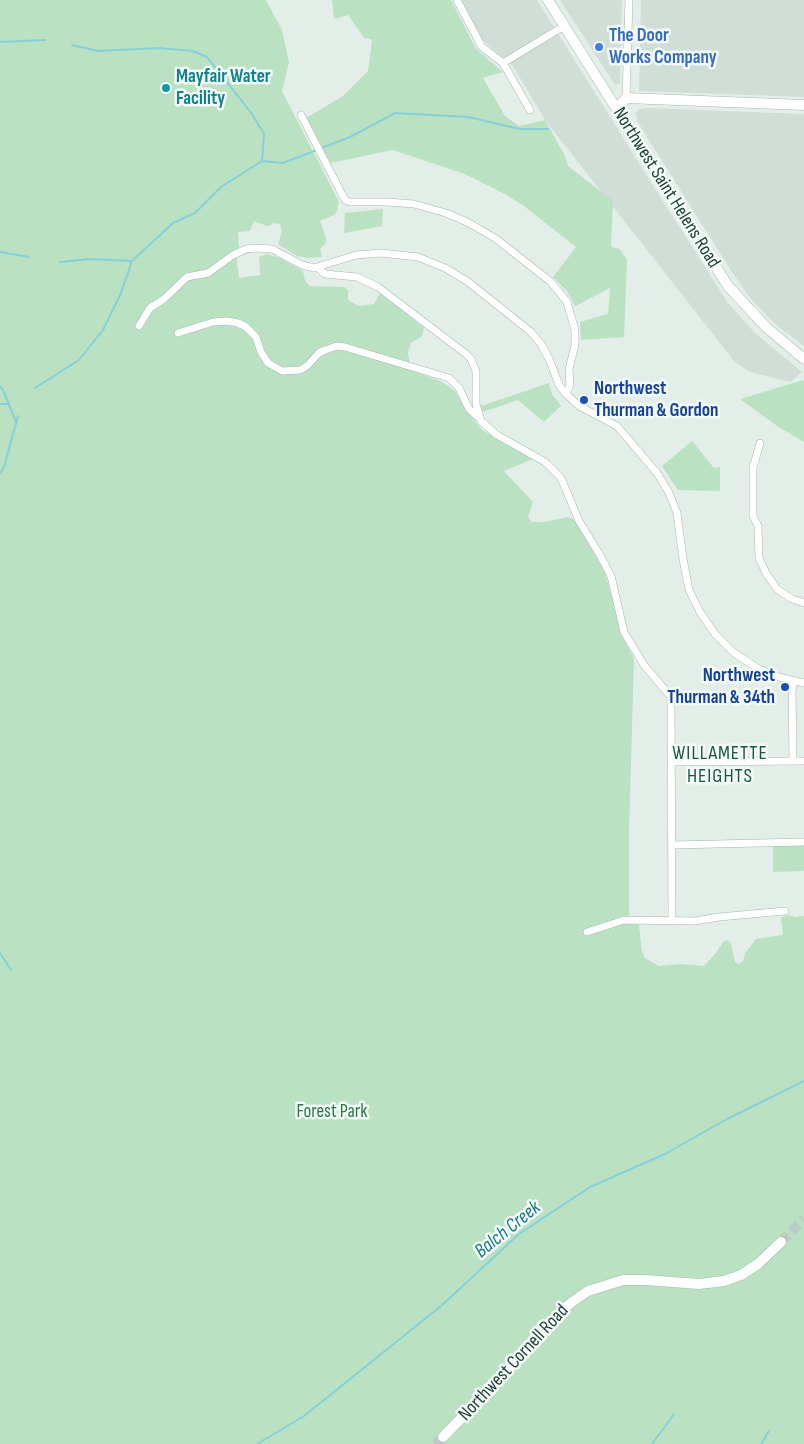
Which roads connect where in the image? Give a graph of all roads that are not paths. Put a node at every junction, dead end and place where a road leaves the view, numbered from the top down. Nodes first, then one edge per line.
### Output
1 (457, 0) edge
2 (548, 0) edge
3 (629, 0) edge
4 (564, 26) junction
5 (503, 63) junction
6 (626, 98) junction
7 (804, 105) edge
8 (617, 109) junction
9 (530, 110) dead end
10 (301, 115) dead end
11 (318, 268) junction
12 (139, 326) dead end
13 (178, 333) dead end
14 (804, 359) edge
15 (566, 394) junction
16 (478, 417) junction
17 (760, 443) dead end
18 (804, 603) edge
19 (794, 681) junction
20 (804, 683) edge
21 (793, 761) junction
22 (804, 761) edge
23 (672, 762) junction
24 (804, 842) edge
25 (672, 845) junction
26 (785, 911) dead end
27 (672, 921) junction
28 (587, 932) dead end
29 (782, 1242) tunnel mouth
30 (443, 1437) tunnel mouth

1 - 5 street
2 - 4 main road, Northwest Saint Helens Road
3 - 6 street
4 - 5 street
4 - 8 main road, Northwest Saint Helens Road
5 - 9 street
6 - 7 main road
6 - 8 main road
8 - 14 main road, Northwest Saint Helens Road
10 - 15 street
11 - 12 street
11 - 15 street
11 - 16 street
13 - 16 street
15 - 19 street
16 - 23 street
17 - 18 street
19 - 20 street
19 - 21 street
21 - 22 street
21 - 23 street
23 - 25 street
24 - 25 street
25 - 27 street
26 - 27 street
27 - 28 street
29 - 30 main road, Northwest Cornell Road

